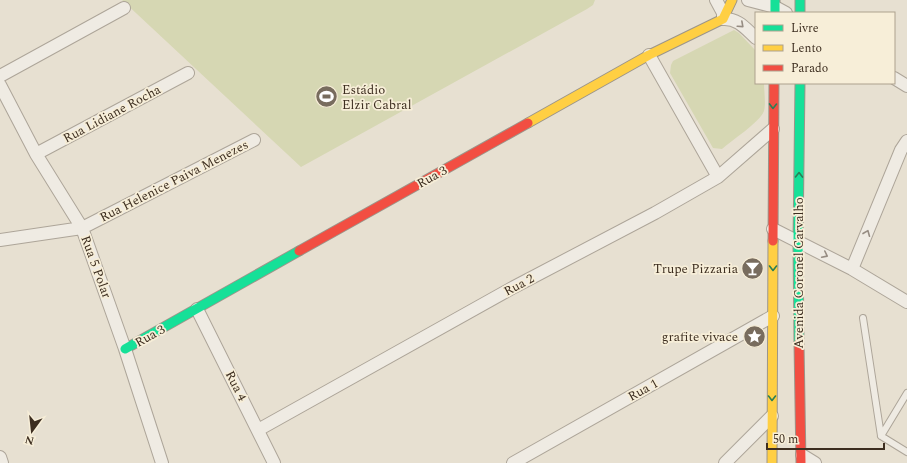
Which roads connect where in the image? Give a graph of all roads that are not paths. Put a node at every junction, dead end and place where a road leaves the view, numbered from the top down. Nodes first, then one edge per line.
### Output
1 (716, 0) edge
2 (732, 0) edge
3 (748, 0) edge
4 (800, 0) edge
5 (124, 8) dead end
6 (778, 8) edge
7 (800, 12) edge
8 (723, 19) junction
9 (755, 37) edge
10 (650, 55) junction
11 (188, 73) dead end
12 (0, 76) edge
13 (895, 79) edge
14 (774, 84) edge
15 (800, 84) edge
16 (0, 85) edge
17 (907, 86) edge
18 (773, 129) junction
19 (254, 140) dead end
20 (907, 141) edge
21 (36, 154) junction
22 (718, 177) junction
23 (82, 228) junction
24 (773, 228) junction
25 (0, 240) edge
26 (798, 242) junction
27 (852, 269) junction
28 (907, 302) edge
29 (198, 309) junction
30 (773, 316) junction
31 (864, 318) dead end
32 (125, 350) junction
33 (907, 393) edge
34 (772, 416) junction
35 (258, 430) junction
36 (881, 436) junction
37 (907, 452) edge
38 (0, 457) edge
39 (802, 459) edge
40 (2, 463) edge
41 (162, 463) edge
42 (274, 463) edge
43 (512, 463) edge
44 (725, 463) edge
45 (772, 463) edge
46 (815, 463) edge

1 - 8 street
2 - 8 main road
3 - 6 street
4 - 7 main road
5 - 12 street
8 -> 9 street
8 - 10 main road, Rua 3
10 - 22 street
10 - 29 main road, Rua 3
11 - 21 street, Rua Lidiane Rocha
13 - 17 street
14 -> 18 main road, Avenida Coronel Carvalho
26 -> 15 main road, Avenida Coronel Carvalho
16 - 21 street, Rua 5 Polar
18 - 22 street, Rua 2
18 - 24 main road, Avenida Coronel Carvalho
19 - 23 street, Rua Helenice Paiva Menezes
27 -> 20 street
21 - 23 street, Rua 5 Polar
22 - 35 street, Rua 2
23 - 25 street, Rua Helenice Paiva Menezes
23 - 32 street, Rua 5 Polar
24 - 26 street
24 -> 30 main road, Avenida Coronel Carvalho
26 -> 27 street
26 - 39 main road, Avenida Coronel Carvalho
27 - 28 street
29 - 32 main road, Rua 3
29 - 35 street, Rua 4
30 -> 34 main road, Avenida Coronel Carvalho
30 - 43 street, Rua 1
31 - 36 lane
32 - 41 street, Rua 5 Polar
33 - 36 lane
34 - 44 street
34 - 45 main road, Avenida Coronel Carvalho
35 - 42 street, Rua 4
36 - 37 lane
38 - 40 street
39 - 46 street

